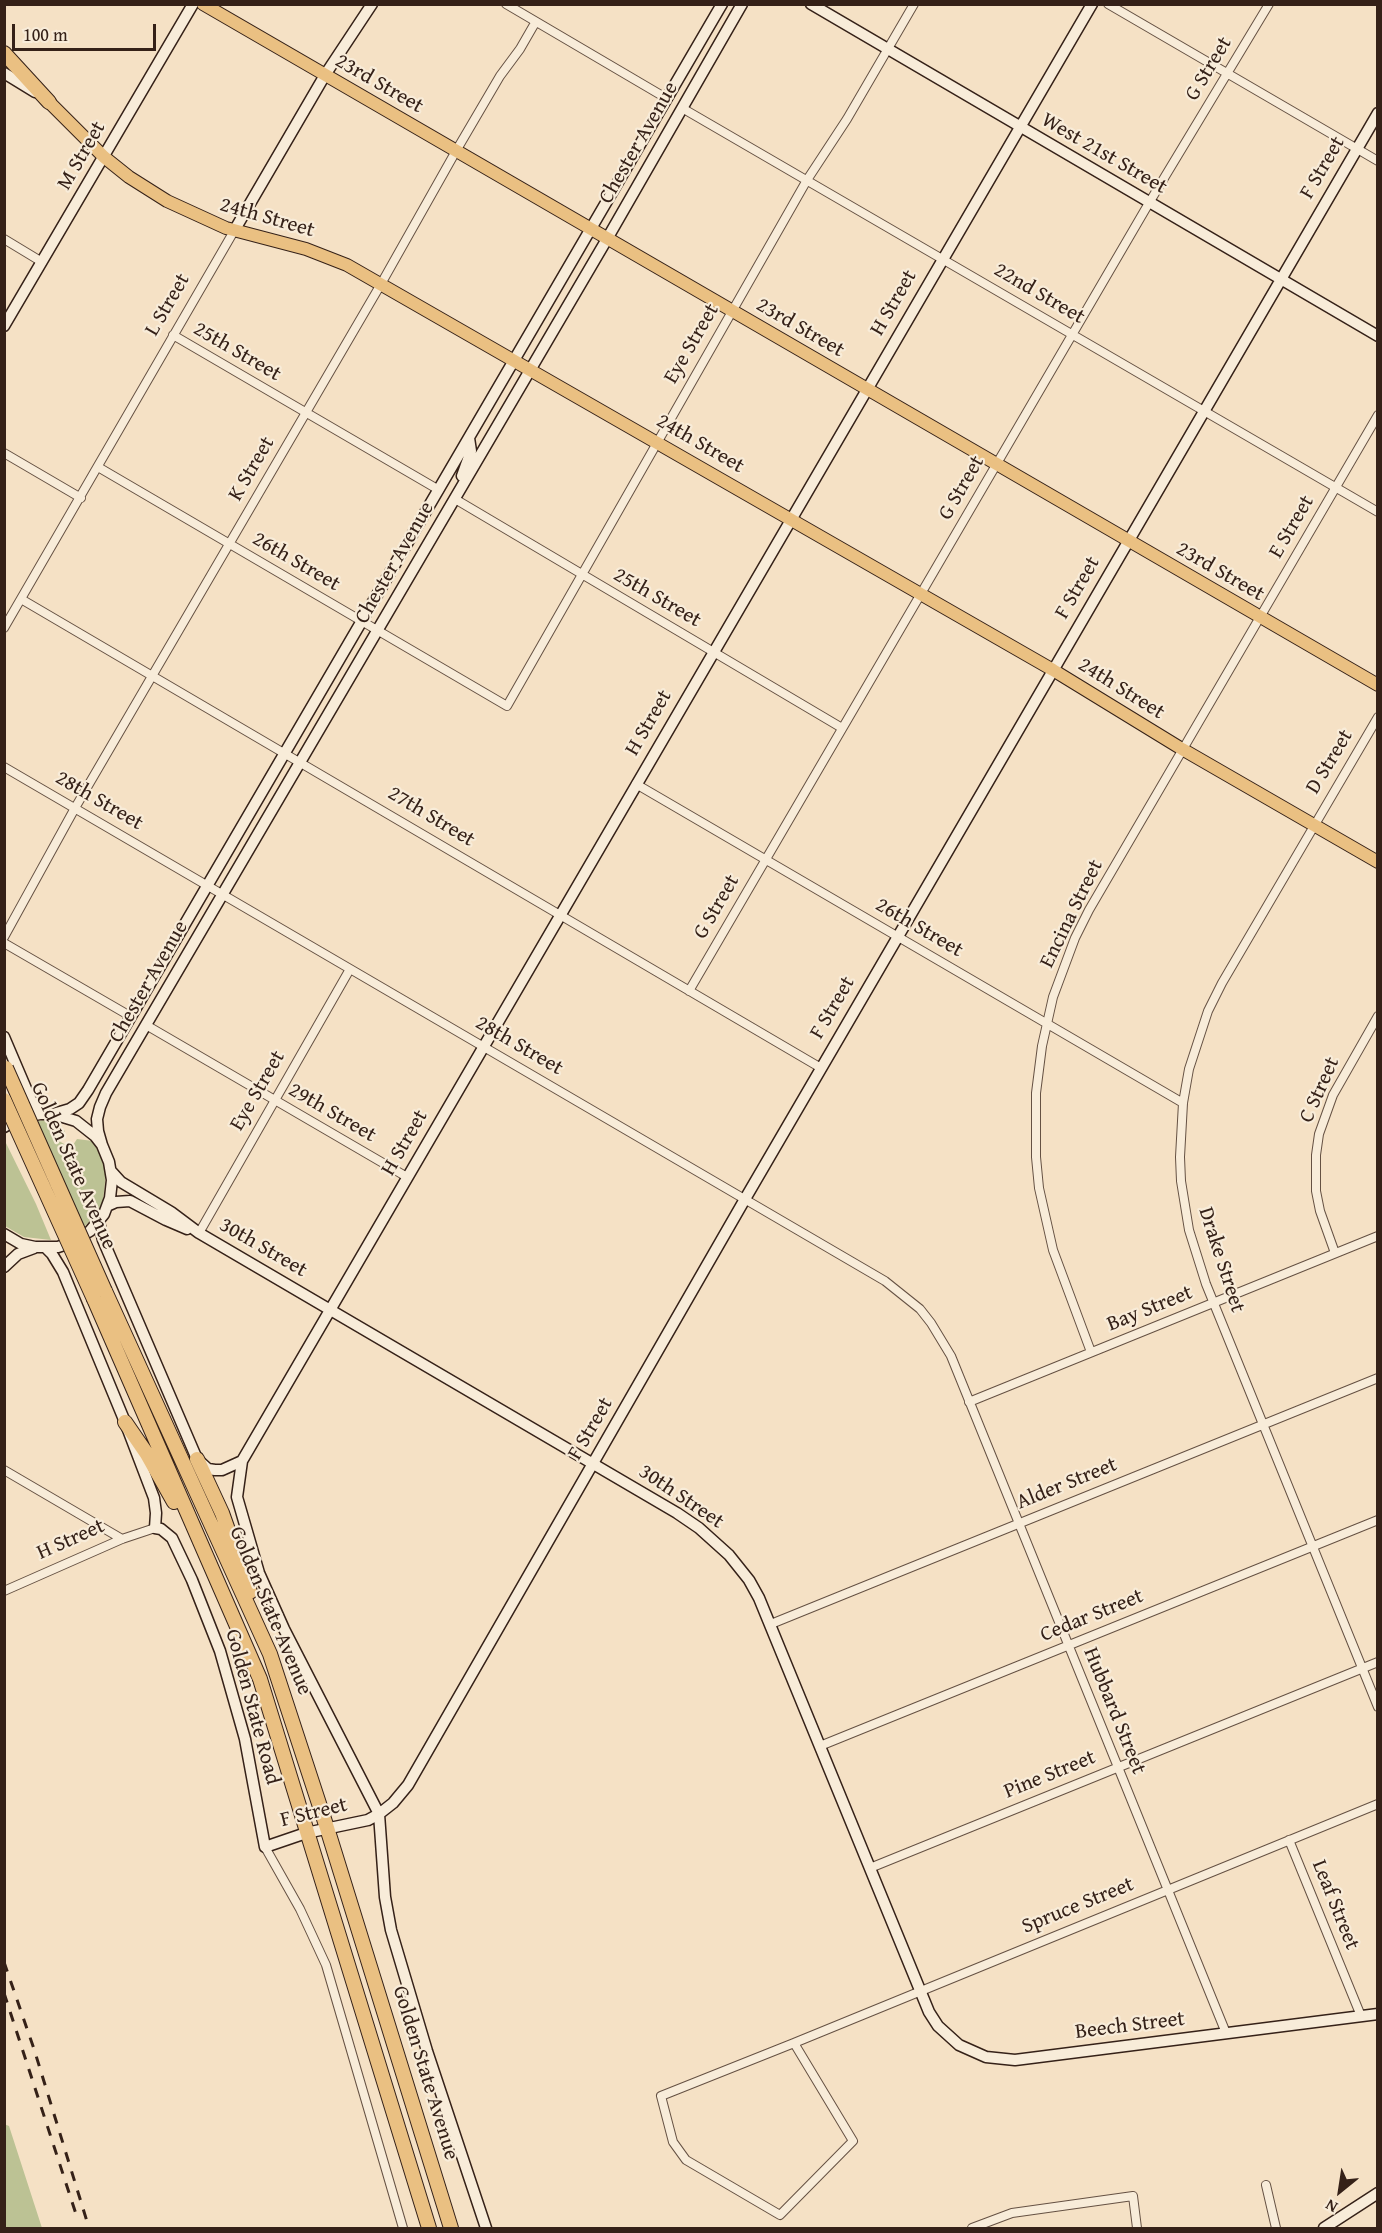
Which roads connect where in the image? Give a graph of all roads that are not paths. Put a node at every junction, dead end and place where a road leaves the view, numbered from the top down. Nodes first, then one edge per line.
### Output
1 (193, 4) edge
2 (203, 4) edge
3 (372, 4) edge
4 (506, 4) edge
5 (722, 4) edge
6 (742, 4) edge
7 (811, 4) edge
8 (914, 4) edge
9 (1092, 4) edge
10 (1108, 4) edge
11 (1269, 4) edge
12 (535, 23) junction
13 (888, 51) junction
14 (4, 53) edge
15 (4, 73) edge
16 (1227, 74) junction
17 (325, 75) junction
18 (666, 98) junction
19 (49, 102) junction
20 (682, 108) junction
21 (1377, 113) edge
22 (1019, 128) junction
23 (1357, 148) junction
24 (456, 151) junction
25 (104, 157) junction
26 (1377, 160) edge
27 (807, 180) junction
28 (1149, 203) junction
29 (591, 230) junction
30 (234, 231) junction
31 (4, 239) edge
32 (607, 239) junction
33 (943, 259) junction
34 (42, 262) junction
35 (1280, 280) junction
36 (381, 284) junction
37 (732, 311) junction
38 (4, 326) edge
39 (1072, 334) junction
40 (173, 335) junction
41 (1377, 336) edge
42 (515, 360) junction
43 (531, 369) junction
44 (867, 389) junction
45 (1204, 411) junction
46 (306, 413) junction
47 (1377, 415) edge
48 (469, 438) junction
49 (657, 442) junction
50 (4, 453) edge
51 (996, 464) junction
52 (98, 467) junction
53 (1335, 488) junction
54 (439, 490) junction
55 (81, 498) junction
56 (455, 499) junction
57 (1377, 513) edge
58 (791, 519) junction
59 (1128, 541) junction
60 (229, 544) junction
61 (581, 575) junction
62 (921, 594) junction
63 (21, 599) junction
64 (1260, 617) junction
65 (362, 621) junction
66 (4, 628) edge
67 (378, 630) junction
68 (714, 651) junction
69 (1053, 670) junction
70 (152, 675) junction
71 (1377, 685) edge
72 (507, 706) joint
73 (1377, 717) edge
74 (842, 728) junction
75 (1182, 749) junction
76 (285, 753) junction
77 (301, 762) junction
78 (4, 767) edge
79 (636, 784) junction
80 (75, 808) junction
81 (1313, 825) junction
82 (765, 859) junction
83 (1377, 862) edge
84 (207, 885) junction
85 (223, 894) junction
86 (560, 915) junction
87 (897, 936) junction
88 (4, 938) edge
89 (4, 943) edge
90 (350, 969) junction
91 (689, 991) junction
92 (130, 1016) junction
93 (1377, 1016) edge
94 (1046, 1023) junction
95 (146, 1025) junction
96 (4, 1037) edge
97 (483, 1046) junction
98 (5, 1067) edge
99 (821, 1068) junction
100 (4, 1100) edge
101 (274, 1100) junction
102 (1183, 1103) junction
103 (40, 1114) junction
104 (53, 1114) junction
105 (7, 1123) edge
106 (102, 1145) junction
107 (111, 1171) junction
108 (407, 1178) junction
109 (744, 1198) junction
110 (107, 1206) junction
111 (99, 1222) junction
112 (199, 1233) junction
113 (4, 1234) edge
114 (1377, 1236) edge
115 (41, 1248) junction
116 (1335, 1253) junction
117 (4, 1267) edge
118 (100, 1295) junction
119 (1213, 1303) junction
120 (330, 1310) junction
121 (1091, 1352) junction
122 (1377, 1378) edge
123 (969, 1402) junction
124 (125, 1422) junction
125 (1263, 1424) junction
126 (197, 1460) junction
127 (242, 1461) junction
128 (594, 1463) junction
129 (4, 1470) edge
130 (1377, 1520) edge
131 (1019, 1523) junction
132 (155, 1528) junction
133 (122, 1539) junction
134 (1312, 1546) junction
135 (212, 1572) junction
136 (4, 1591) edge
137 (771, 1624) junction
138 (1068, 1645) junction
139 (270, 1654) junction
140 (1377, 1662) edge
141 (1362, 1668) junction
142 (1377, 1707) edge
143 (820, 1746) junction
144 (1118, 1767) junction
145 (1377, 1804) edge
146 (379, 1814) junction
147 (327, 1828) junction
148 (306, 1833) junction
149 (1289, 1840) junction
150 (265, 1847) junction
151 (870, 1868) junction
152 (1168, 1889) junction
153 (919, 1990) junction
154 (1377, 2014) edge
155 (1361, 2016) junction
156 (1226, 2033) junction
157 (794, 2043) junction
158 (1266, 2186) dead end
159 (1377, 2193) edge
160 (403, 2229) edge
161 (429, 2229) edge
162 (451, 2229) edge
163 (486, 2229) edge
164 (972, 2229) edge
165 (1137, 2229) edge
166 (1276, 2229) edge
167 (1324, 2229) edge

1 - 25 street, M Street
2 - 17 main road, 23rd Street
3 - 17 street, L Street
4 - 12 street
5 - 18 street, Chester Avenue
6 - 20 street, Chester Avenue
7 - 13 street, West 21st Street
8 - 13 street, Eye Street
9 - 22 street, H Street
10 - 16 street
11 - 16 street, G Street
12 - 18 street
12 - 24 street, K Street
13 - 22 street, West 21st Street
13 - 27 street, Eye Street
14 - 19 highway
15 - 19 street, 24th Street
16 - 23 street
16 - 28 street, G Street
17 - 24 main road, 23rd Street
17 - 30 street, L Street
18 - 29 street, Chester Avenue
19 - 25 main road, 24th Street
20 - 27 street, 22nd Street
20 - 32 street, Chester Avenue
21 - 23 street, F Street
22 - 28 street, West 21st Street
22 - 33 street, H Street
23 - 26 street
23 - 35 street, F Street
24 - 29 main road, 23rd Street
24 - 36 street, K Street
25 - 30 main road, 24th Street
25 - 34 street, M Street
27 - 33 street, 22nd Street
27 - 37 street, Eye Street
28 - 35 street, West 21st Street
28 - 39 street, G Street
29 - 32 main road, 23rd Street
29 - 42 street, Chester Avenue
30 - 36 main road, 24th Street
30 - 40 street, L Street
31 - 34 street
32 - 37 main road, 23rd Street
32 - 43 street, Chester Avenue
33 - 39 street, 22nd Street
33 - 44 street, H Street
34 - 38 street, M Street
35 - 41 street, West 21st Street
35 - 45 street, F Street
36 - 42 main road, 24th Street
36 - 46 street, K Street
37 - 44 main road, 23rd Street
37 - 49 street, Eye Street
39 - 45 street, 22nd Street
39 - 51 street, G Street
40 - 46 street, 25th Street
40 - 52 street, L Street
42 - 43 main road, 24th Street
42 - 48 street, Chester Avenue
43 - 49 main road, 24th Street
43 - 56 street, Chester Avenue
44 - 51 main road, 23rd Street
44 - 58 street, H Street
45 - 53 street, 22nd Street
45 - 59 street, F Street
46 - 54 street, 25th Street
46 - 60 street, K Street
47 - 53 street, E Street
48 - 54 street, Chester Avenue
48 - 56 street
49 - 58 main road, 24th Street
49 - 61 street, Eye Street
50 - 55 street
51 - 59 main road, 23rd Street
51 - 62 street, G Street
52 - 55 street, L Street
52 - 60 street, 26th Street
53 - 57 street, 22nd Street
53 - 64 street, E Street
54 - 65 street, Chester Avenue
55 - 63 street, L Street
56 - 61 street, 25th Street
56 - 67 street, Chester Avenue
58 - 62 main road, 24th Street
58 - 68 street, H Street
59 - 64 main road, 23rd Street
59 - 69 street, F Street
60 - 65 street, 26th Street
60 - 70 street, K Street
61 - 68 street, 25th Street
61 - 72 street, Eye Street
62 - 69 main road, 24th Street
62 - 74 street, G Street
63 - 66 street, L Street
63 - 70 street, 27th Street
64 - 71 main road, 23rd Street
64 - 75 street, E Street
65 - 67 street, 26th Street
65 - 76 street, Chester Avenue
67 - 72 street, 26th Street
67 - 77 street, Chester Avenue
68 - 74 street, 25th Street
68 - 79 street, H Street
69 - 75 main road, 24th Street
69 - 87 street, F Street
70 - 76 street, 27th Street
70 - 80 street, K Street
73 - 81 street, D Street
74 - 82 street, G Street
75 - 81 main road, 24th Street
75 - 94 street, Encina Street
76 - 77 street, 27th Street
76 - 84 street, Chester Avenue
77 - 85 street, Chester Avenue
77 - 86 street, 27th Street
78 - 80 street, 28th Street
79 - 82 street, 26th Street
79 - 86 street, H Street
80 - 84 street, 28th Street
80 - 88 street, K Street
81 - 83 main road, 24th Street
81 - 102 street, Drake Street
82 - 87 street, 26th Street
82 - 91 street, G Street
84 - 85 street, 28th Street
84 - 92 street, Chester Avenue
85 - 90 street, 28th Street
85 - 95 street, Chester Avenue
86 - 91 street, 27th Street
86 - 97 street, H Street
87 - 94 street, 26th Street
87 - 99 street, F Street
89 - 92 street
90 - 97 street, 28th Street
90 - 101 street, Eye Street
91 - 99 street, 27th Street
92 - 104 street, Chester Avenue
93 - 116 street, C Street
94 - 102 street, 26th Street
94 - 121 street, Encina Street
95 - 101 street, 29th Street
95 - 106 street, Chester Avenue
96 - 103 street
97 - 108 street, H Street
97 - 109 street, 28th Street
98 - 118 highway, Golden State Avenue, bridge
99 - 109 street, F Street
100 - 118 highway, Golden State Avenue, bridge
101 - 108 street, 29th Street
101 - 112 street, Eye Street
102 - 119 street, Drake Street
103 - 104 street
103 - 105 street
104 - 106 street
106 - 107 street
107 - 110 street
107 - 112 street, 30th Street
108 - 120 street, H Street
109 - 123 street, 28th Street
109 - 128 street, F Street
110 - 111 street
110 - 112 street, 30th Street
111 - 115 street
111 - 126 street
112 - 120 street, 30th Street
113 - 115 street
114 - 116 street, Bay Street
115 - 117 street
115 - 124 street
116 - 119 street, Bay Street
118 - 135 highway, Golden State Avenue
118 - 139 highway, Golden State Avenue
119 - 121 street, Bay Street
119 - 125 street, Drake Street
120 - 127 street, H Street
120 - 128 street, 30th Street
121 - 123 street, Bay Street
122 - 125 street, Alder Street
123 - 131 street, Hubbard Street
124 - 132 street
124 - 135 highway
125 - 131 street, Alder Street
125 - 134 street, Drake Street
126 - 127 street
126 - 139 highway
127 - 146 street
128 - 137 street, 30th Street
128 - 146 street, F Street
129 - 133 street
130 - 134 street, Cedar Street
131 - 137 street, Alder Street
131 - 138 street, Hubbard Street
132 - 133 street, H Street
132 - 150 street, Golden State Road
133 - 136 street, H Street
134 - 138 street, Cedar Street
134 - 141 street, Drake Street
135 - 148 highway, Golden State Avenue
137 - 143 street, 30th Street
138 - 143 street, Cedar Street
138 - 144 street, Hubbard Street
139 - 147 highway, Golden State Avenue
140 - 141 street, Pine Street
141 - 142 street, Drake Street
141 - 144 street, Pine Street
143 - 151 street, 30th Street
144 - 151 street, Pine Street
144 - 152 street, Hubbard Street
145 - 149 street, Spruce Street
146 - 147 street, F Street
146 - 163 street
147 - 148 street, F Street
147 - 162 highway, Golden State Avenue
148 - 150 street, F Street
148 - 161 highway, Golden State Avenue
149 - 152 street, Spruce Street
149 - 155 street, Leaf Street
150 - 160 street, Golden State Road
151 - 153 street, 30th Street
152 - 153 street, Spruce Street
152 - 156 street, Hubbard Street
153 - 156 street, Beech Street
153 - 157 street, Spruce Street
154 - 155 street, Beech Street
155 - 156 street, Beech Street
157 - 157 street, Spruce Street
158 - 166 street
159 - 167 street
164 - 165 street

